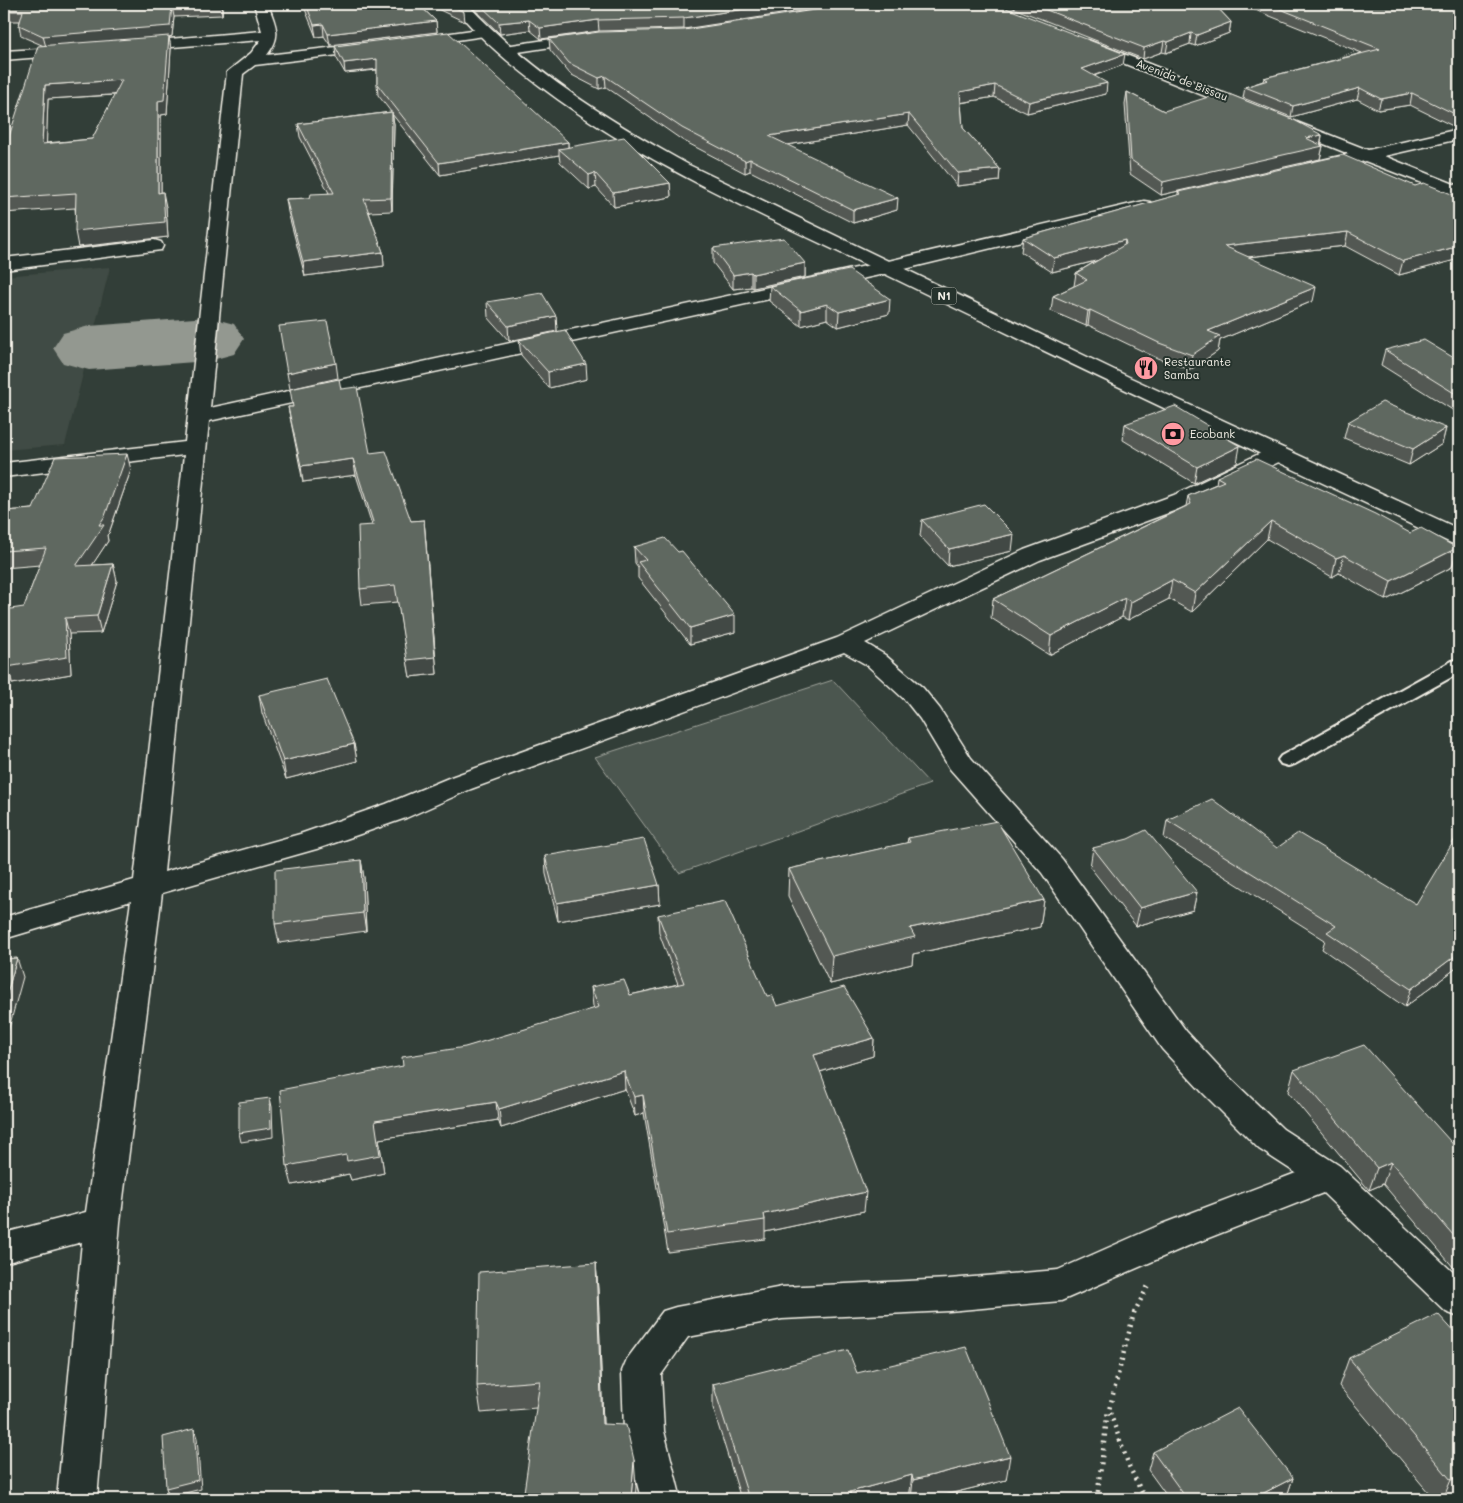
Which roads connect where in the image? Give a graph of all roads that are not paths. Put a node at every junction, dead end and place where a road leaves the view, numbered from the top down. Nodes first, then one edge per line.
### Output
1 (261, 4) edge
2 (460, 4) edge
3 (486, 32) junction
4 (270, 35) junction
5 (599, 37) edge
6 (1078, 40) edge
7 (405, 43) edge
8 (385, 46) edge
9 (120, 47) edge
10 (91, 50) edge
11 (505, 50) junction
12 (4, 56) edge
13 (251, 61) junction
14 (1459, 134) edge
15 (1366, 155) junction
16 (1299, 171) edge
17 (1459, 192) edge
18 (1164, 202) edge
19 (154, 246) dead end
20 (4, 264) edge
21 (884, 268) junction
22 (199, 417) junction
23 (196, 447) junction
24 (1277, 454) junction
25 (4, 470) edge
26 (1459, 538) edge
27 (846, 643) junction
28 (1459, 665) edge
29 (1288, 760) dead end
30 (148, 886) junction
31 (4, 928) edge
32 (1328, 1176) junction
33 (102, 1222) junction
34 (4, 1248) edge
35 (1459, 1301) edge
36 (77, 1499) edge
37 (661, 1499) edge

1 - 4 street
2 - 3 street, N1
3 - 7 street
3 - 11 street, N1
4 - 9 street
4 - 13 street
5 - 11 street
6 - 15 street, Avenida de Bissau
8 - 13 street
10 - 12 street
11 - 21 street, N1
13 - 22 street
14 - 15 street
15 - 16 street
15 - 17 street, Avenida de Bissau
18 - 21 street
19 - 20 street
21 - 22 street
21 - 24 street, N1
22 - 23 street
23 - 25 street
23 - 30 street
24 - 26 street, N1
24 - 27 street
27 - 30 street
27 - 32 street
28 - 29 lane
30 - 31 street
30 - 33 street
32 - 35 street
32 - 37 street
33 - 34 street
33 - 36 street

